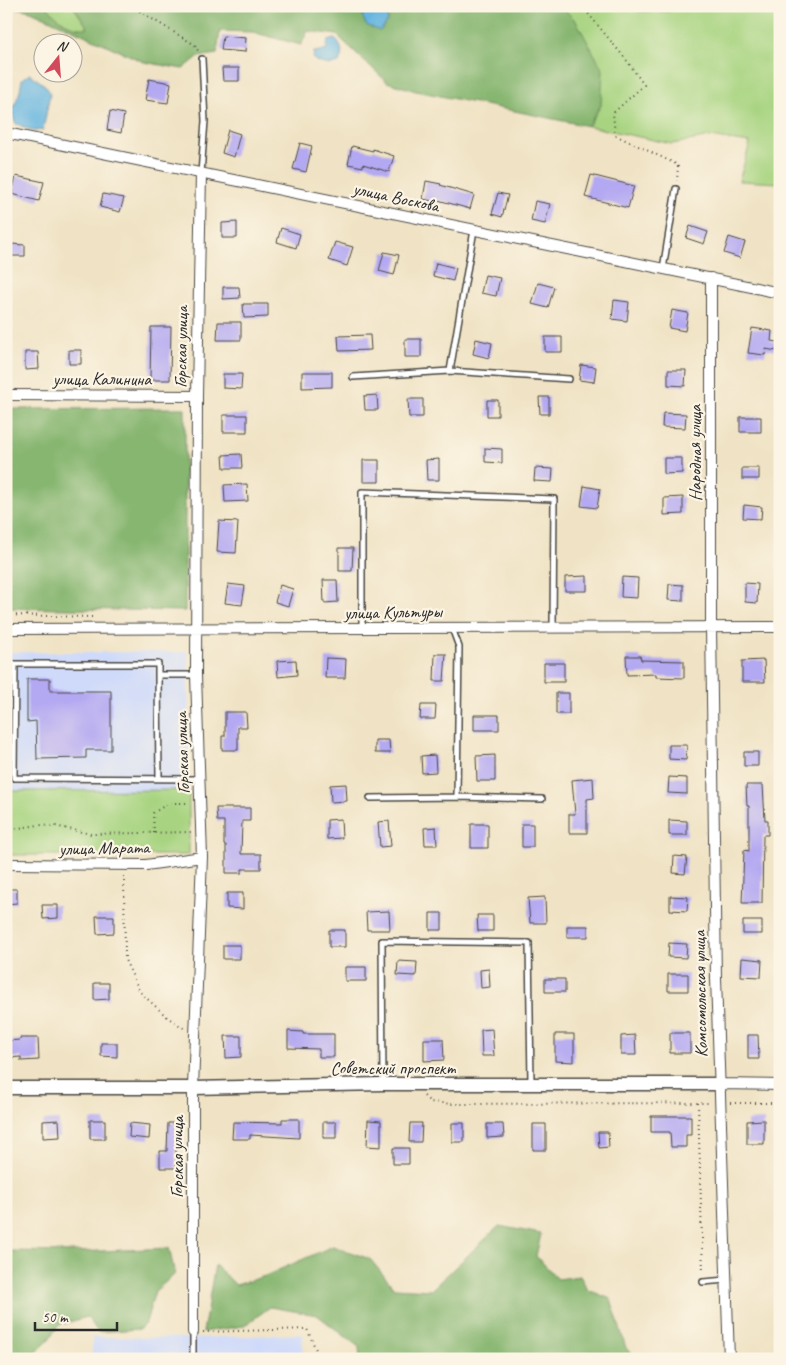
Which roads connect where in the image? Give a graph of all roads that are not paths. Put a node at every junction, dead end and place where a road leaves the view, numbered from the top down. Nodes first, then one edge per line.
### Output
1 (202, 59) road end
2 (6, 133) edge
3 (201, 173) junction
4 (676, 189) road end
5 (474, 230) junction
6 (663, 269) junction
7 (711, 278) junction
8 (780, 293) edge
9 (450, 372) junction
10 (353, 377) dead end
11 (569, 379) dead end
12 (6, 395) edge
13 (197, 396) junction
14 (553, 627) junction
15 (780, 627) edge
16 (452, 628) junction
17 (711, 628) junction
18 (6, 629) edge
19 (196, 629) junction
20 (362, 629) junction
21 (158, 675) junction
22 (196, 675) junction
23 (159, 778) junction
24 (199, 779) junction
25 (457, 797) junction
26 (370, 798) dead end
27 (542, 799) dead end
28 (202, 857) junction
29 (6, 864) edge
30 (383, 1084) junction
31 (719, 1084) junction
32 (531, 1085) junction
33 (780, 1085) edge
34 (6, 1088) edge
35 (193, 1088) junction
36 (726, 1280) junction
37 (703, 1282) road end
38 (194, 1332) joint
39 (193, 1359) edge
40 (729, 1359) edge

1 - 3 lane
2 - 3 street, улица Воскова
3 - 5 street, улица Воскова
3 - 13 street, Горская улица
4 - 6 lane
5 - 6 street, улица Воскова
5 - 9 lane
6 - 7 street, улица Воскова
7 - 8 street, улица Воскова
7 - 17 street, Народная улица
9 - 10 lane
9 - 11 lane
12 - 13 street, улица Калинина
13 - 19 street, Горская улица
14 - 16 street, улица Культуры
14 - 17 street, улица Культуры
14 - 20 lane
15 - 17 street, улица Культуры
16 - 20 street, улица Культуры
16 - 25 lane
17 - 31 street, Комсомольская улица
18 - 19 street, улица Культуры
19 - 20 street, улица Культуры
19 - 22 street, Горская улица
21 - 22 lane
21 - 23 lane
21 - 23 lane
22 - 24 street, Горская улица
23 - 24 lane
24 - 28 street, Горская улица
25 - 26 lane
25 - 27 lane
28 - 29 street, улица Марата
28 - 35 street, Горская улица
30 - 32 street, Советский проспект
30 - 32 lane
30 - 35 street, Советский проспект
31 - 32 street, Советский проспект
31 - 33 street, Советский проспект
31 - 36 street, Комсомольская улица
34 - 35 street, Советский проспект
35 - 38 street, Горская улица
36 - 37 lane
36 - 40 street, Комсомольская улица
38 - 39 lane

